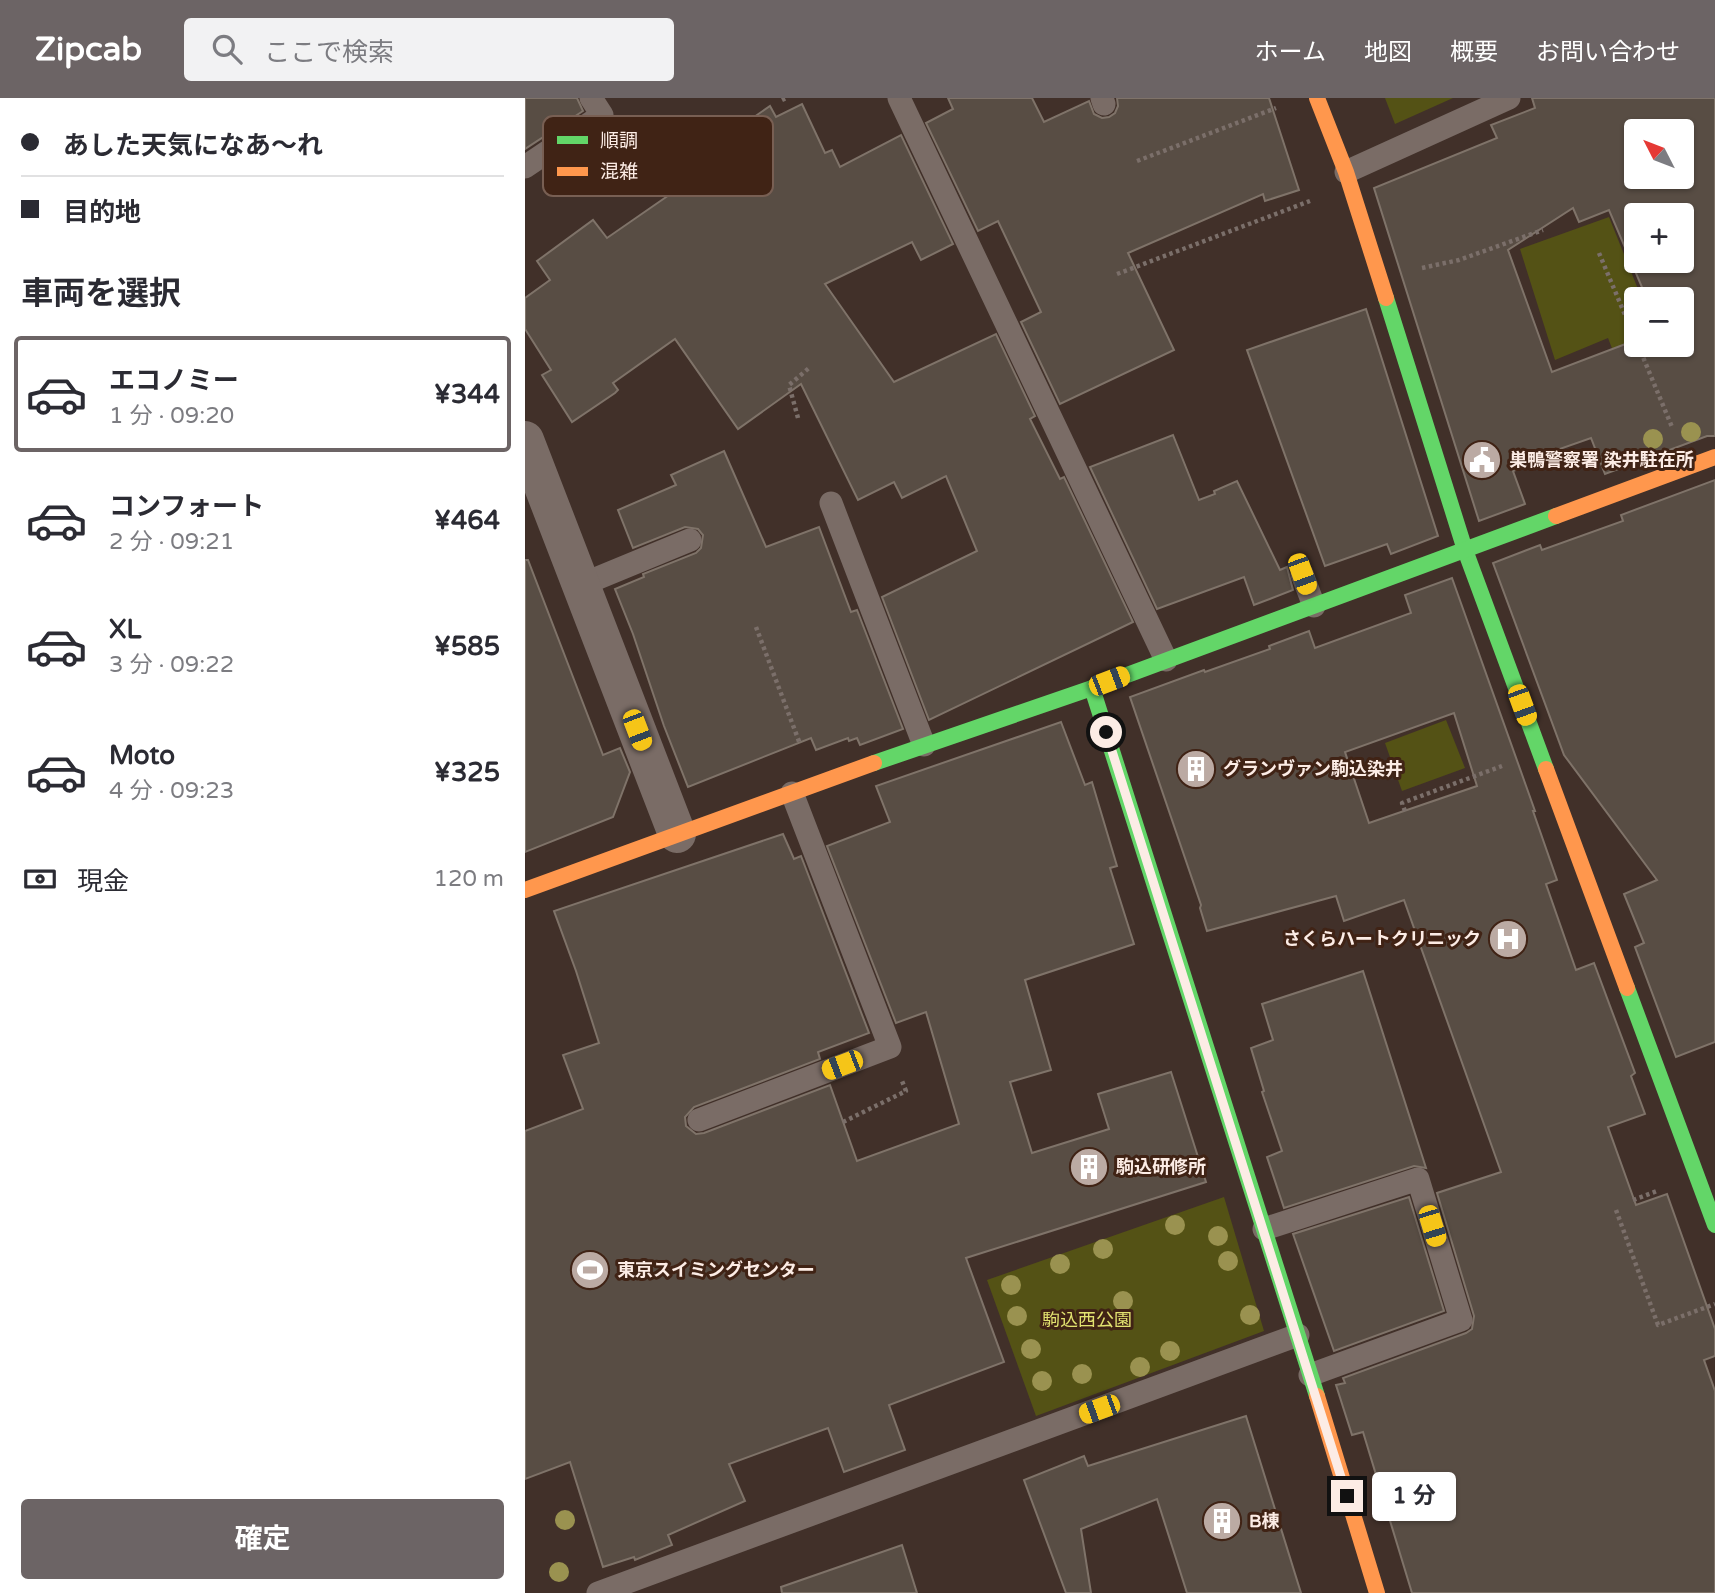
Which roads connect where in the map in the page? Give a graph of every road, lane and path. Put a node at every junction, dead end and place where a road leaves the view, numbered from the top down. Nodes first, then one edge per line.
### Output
1 (591, 98) edge
2 (899, 98) edge
3 (1317, 98) edge
4 (1509, 98) edge
5 (1277, 108) dead end
6 (601, 116) edge
7 (543, 155) edge
8 (1137, 161) dead end
9 (525, 167) edge
10 (1347, 178) junction
11 (1543, 230) dead end
12 (1599, 253) dead end
13 (1117, 274) dead end
14 (1380, 278) junction
15 (1624, 312) edge
16 (1643, 357) edge
17 (809, 368) dead end
18 (798, 418) dead end
19 (525, 440) edge
20 (1715, 457) edge
21 (1689, 467) junction
22 (831, 503) dead end
23 (690, 540) dead end
24 (1465, 550) junction
25 (1302, 574) dead end
26 (581, 585) junction
27 (1314, 606) junction
28 (755, 627) dead end
29 (1166, 660) junction
30 (1092, 688) junction
31 (924, 745) junction
32 (1539, 752) junction
33 (815, 785) junction
34 (792, 793) junction
35 (1405, 811) dead end
36 (677, 834) junction
37 (525, 890) edge
38 (890, 1047) junction
39 (699, 1120) dead end
40 (843, 1122) dead end
41 (1616, 1210) dead end
42 (1715, 1226) edge
43 (1264, 1229) junction
44 (1715, 1304) edge
45 (1298, 1335) junction
46 (1310, 1375) junction
47 (598, 1593) edge
48 (1377, 1593) edge

1 - 6 lane
2 - 29 lane
3 - 10 street
4 - 10 lane
5 - 8 path
7 - 9 lane
10 - 13 path
10 - 14 street
11 - 14 path
12 - 15 path
14 - 24 street
16 - 21 path
17 - 18 path
19 - 26 street
20 - 21 street
21 - 24 street
22 - 31 lane
23 - 26 lane
24 - 27 street
24 - 32 street
25 - 27 lane
26 - 36 street
27 - 29 street
28 - 33 path
29 - 30 street
30 - 31 street
30 - 43 street
31 - 33 street
32 - 35 path
32 - 42 street
33 - 34 street
34 - 36 street
34 - 38 lane
36 - 37 street
38 - 39 lane
38 - 40 path
41 - 44 path
43 - 45 street
43 - 46 lane
45 - 46 street
45 - 47 lane
46 - 48 street

